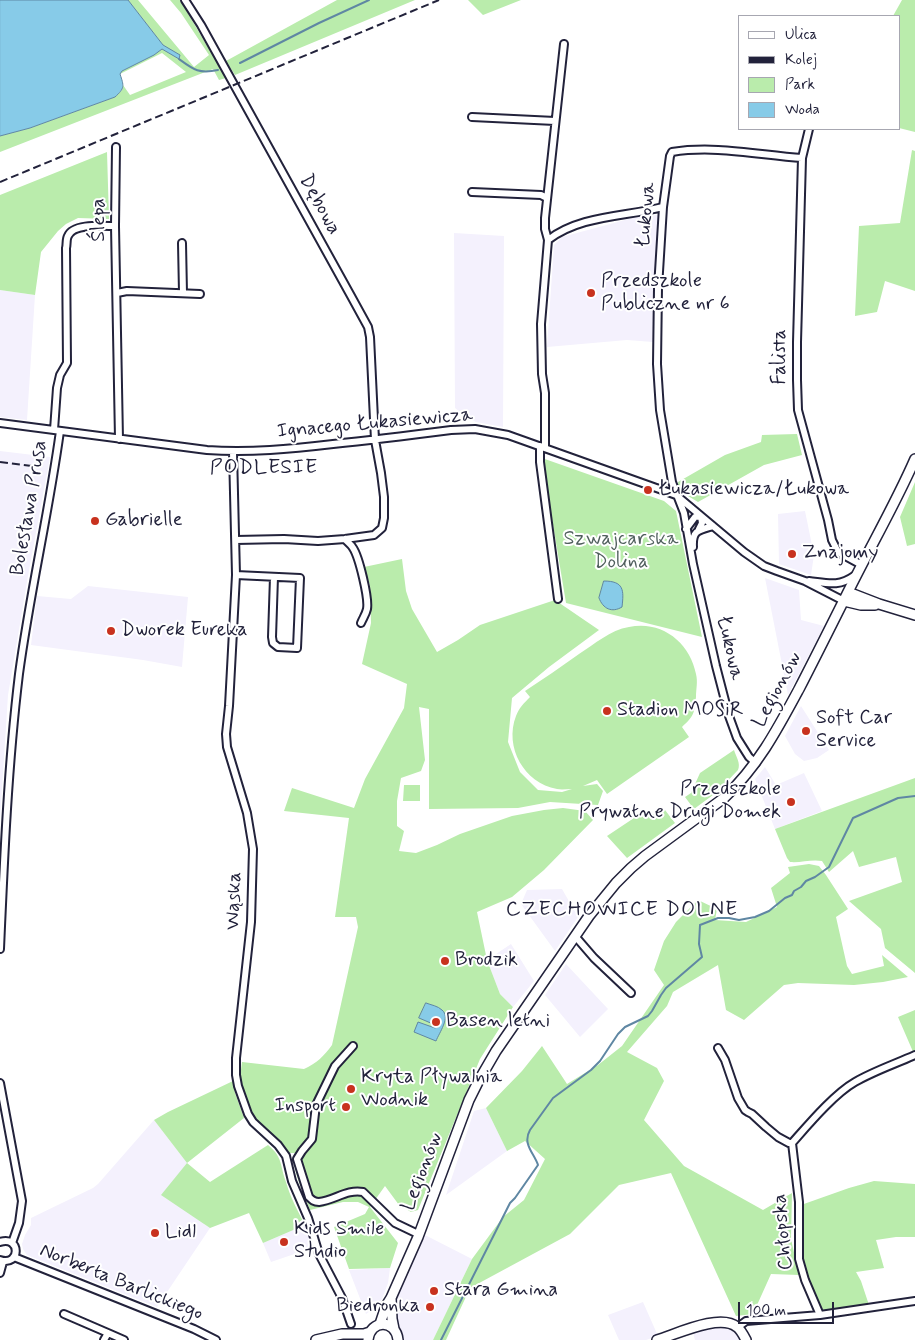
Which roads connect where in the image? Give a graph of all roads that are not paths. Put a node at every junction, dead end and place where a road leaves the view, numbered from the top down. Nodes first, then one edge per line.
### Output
1 (186, 0) edge
2 (564, 44) dead end
3 (472, 117) dead end
4 (555, 120) junction
5 (809, 130) edge
6 (116, 147) dead end
7 (802, 158) junction
8 (472, 192) dead end
9 (547, 198) junction
10 (663, 207) junction
11 (115, 226) junction
12 (548, 240) junction
13 (182, 243) dead end
14 (116, 293) junction
15 (183, 293) junction
16 (200, 294) dead end
17 (0, 423) edge
18 (57, 431) junction
19 (119, 439) junction
20 (375, 440) junction
21 (543, 447) junction
22 (233, 452) junction
23 (915, 459) edge
24 (676, 495) junction
25 (701, 516) junction
26 (713, 526) junction
27 (686, 529) junction
28 (699, 529) junction
29 (345, 539) junction
30 (236, 540) junction
31 (693, 564) junction
32 (862, 565) junction
33 (857, 574) junction
34 (236, 575) junction
35 (274, 577) junction
36 (805, 581) junction
37 (838, 584) junction
38 (846, 596) junction
39 (558, 599) dead end
40 (915, 615) edge
41 (361, 623) dead end
42 (756, 763) junction
43 (575, 936) junction
44 (0, 949) edge
45 (631, 993) dead end
46 (353, 1046) dead end
47 (718, 1048) dead end
48 (915, 1055) edge
49 (0, 1083) edge
50 (792, 1144) junction
51 (286, 1159) junction
52 (297, 1159) junction
53 (418, 1234) junction
54 (0, 1242) edge
55 (12, 1243) junction
56 (14, 1257) junction
57 (1, 1261) edge
58 (0, 1273) edge
59 (391, 1298) junction
60 (915, 1301) edge
61 (64, 1314) dead end
62 (820, 1315) junction
63 (351, 1324) dead end
64 (380, 1324) junction
65 (738, 1327) junction
66 (394, 1329) junction
67 (108, 1333) junction
68 (369, 1336) edge
69 (334, 1337) junction
70 (104, 1340) edge
71 (124, 1340) edge
72 (216, 1340) edge
73 (316, 1340) edge
74 (358, 1340) edge
75 (398, 1340) edge
76 (658, 1340) edge
77 (746, 1340) edge

1 - 20 street, Dębowa
2 - 4 street
3 - 4 street
4 - 9 street
5 - 7 street, Falista
6 - 11 street, Ślepa
7 - 10 street, Łukowa
7 - 32 street, Falista
8 - 9 street
9 - 12 street
10 - 12 street
10 - 24 street, Łukowa
11 - 14 street, Ślepa
11 - 18 street, Bolesława Prusa
12 - 21 street
13 - 15 street
14 - 15 street
14 - 19 street, Ślepa
15 - 16 street
17 - 18 street, Ignacego Łukasiewicza
18 - 19 street, Ignacego Łukasiewicza
18 - 44 street, Bolesława Prusa
19 - 22 street, Ignacego Łukasiewicza
20 - 21 street, Ignacego Łukasiewicza
20 - 22 street, Ignacego Łukasiewicza
20 - 29 street, Dębowa
21 - 24 street, Ignacego Łukasiewicza
21 - 39 street
22 - 30 street, Wąska
23 - 32 street, Legionów
24 - 25 street, Ignacego Łukasiewicza
24 - 27 street, Łukowa
25 - 26 street, Ignacego Łukasiewicza
25 - 27 street
25 - 28 street, Łukowa
26 - 28 street
26 - 36 street, Ignacego Łukasiewicza
27 - 31 street, Łukowa
28 - 31 street, Łukowa
29 - 30 street, Dębowa
29 - 41 street
30 - 34 street, Wąska
31 - 42 street, Łukowa
32 - 33 street, Legionów
33 - 37 street
33 - 38 street, Legionów
34 - 35 street
34 - 51 street, Wąska
35 - 35 street
36 - 37 street, Ignacego Łukasiewicza
36 - 38 street, Ignacego Łukasiewicza
37 - 38 street
38 - 40 street
38 - 42 street, Legionów
42 - 43 street, Legionów
43 - 45 street
43 - 53 street, Legionów
46 - 52 street
47 - 50 street
48 - 50 street
49 - 55 street
50 - 62 street, Chłopska
51 - 52 street
51 - 63 street, Wąska
52 - 53 street
53 - 59 street, Legionów
54 - 55 street
55 - 56 street
56 - 57 street
56 - 72 street, Norberta Barlickiego
57 - 58 street
59 - 64 street, Legionów
59 - 66 street, Legionów
60 - 62 street
61 - 67 street
62 - 65 street
64 - 66 street
64 - 68 street
65 - 76 street
65 - 77 street
66 - 75 street, Legionów
67 - 70 street
67 - 71 street
68 - 69 street
69 - 73 street
69 - 74 street

